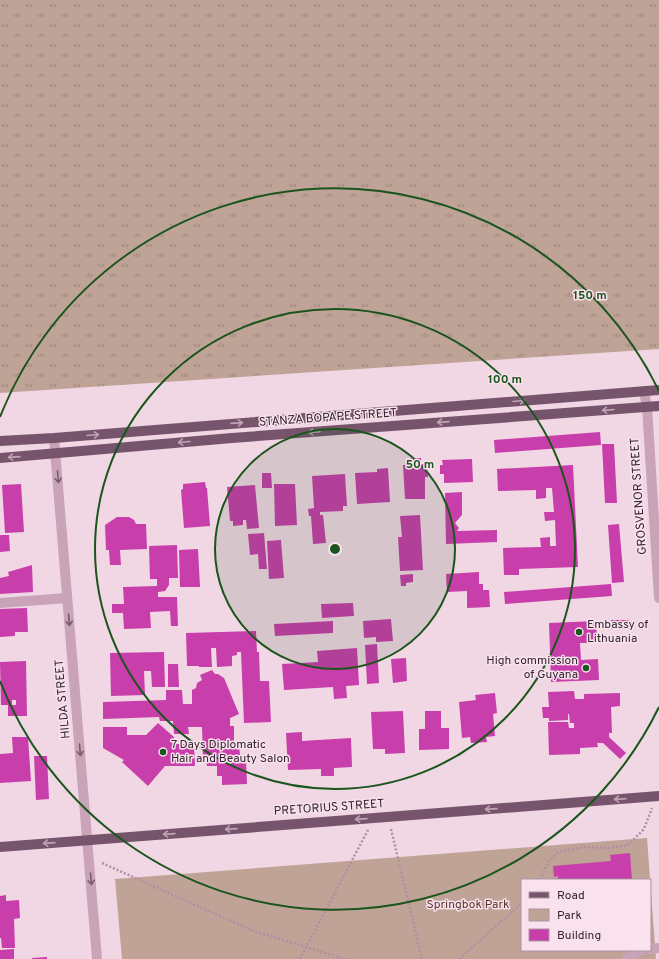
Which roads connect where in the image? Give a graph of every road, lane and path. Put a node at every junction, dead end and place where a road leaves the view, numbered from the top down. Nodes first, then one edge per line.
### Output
1 (659, 390) edge
2 (644, 391) junction
3 (659, 406) edge
4 (647, 407) junction
5 (54, 438) junction
6 (0, 441) edge
7 (56, 453) junction
8 (0, 458) edge
9 (67, 598) junction
10 (659, 598) edge
11 (0, 603) edge
12 (657, 796) edge
13 (388, 817) junction
14 (375, 818) junction
15 (87, 840) junction
16 (0, 847) edge
17 (89, 857) junction
18 (540, 879) edge
19 (521, 904) edge
20 (306, 947) junction
21 (640, 951) edge
22 (97, 959) edge
23 (300, 959) edge
24 (345, 959) edge
25 (422, 959) edge
26 (459, 959) edge
27 (626, 959) edge

1 - 2 main road, STANZA BOPAPE STREET
2 - 4 street, GROSVENOR STREET
5 -> 2 main road, STANZA BOPAPE STREET
3 - 4 main road, STANZA BOPAPE STREET
4 -> 7 main road, STANZA BOPAPE STREET
4 - 10 street, GROSVENOR STREET
5 - 6 main road, STANZA BOPAPE STREET
5 - 7 street, HILDA STREET
7 -> 8 main road, STANZA BOPAPE STREET
7 -> 9 street, HILDA STREET
9 - 11 street
9 -> 15 street, HILDA STREET
12 -> 13 main road, PRETORIUS STREET
12 - 18 path
13 - 14 main road, PRETORIUS STREET
13 - 25 path
14 -> 15 main road, PRETORIUS STREET
14 - 20 path
15 -> 16 main road, PRETORIUS STREET
15 - 17 street, HILDA STREET
17 - 20 path
17 -> 22 street, HILDA STREET
19 - 26 path
20 - 23 path
20 - 24 path
21 - 27 street

